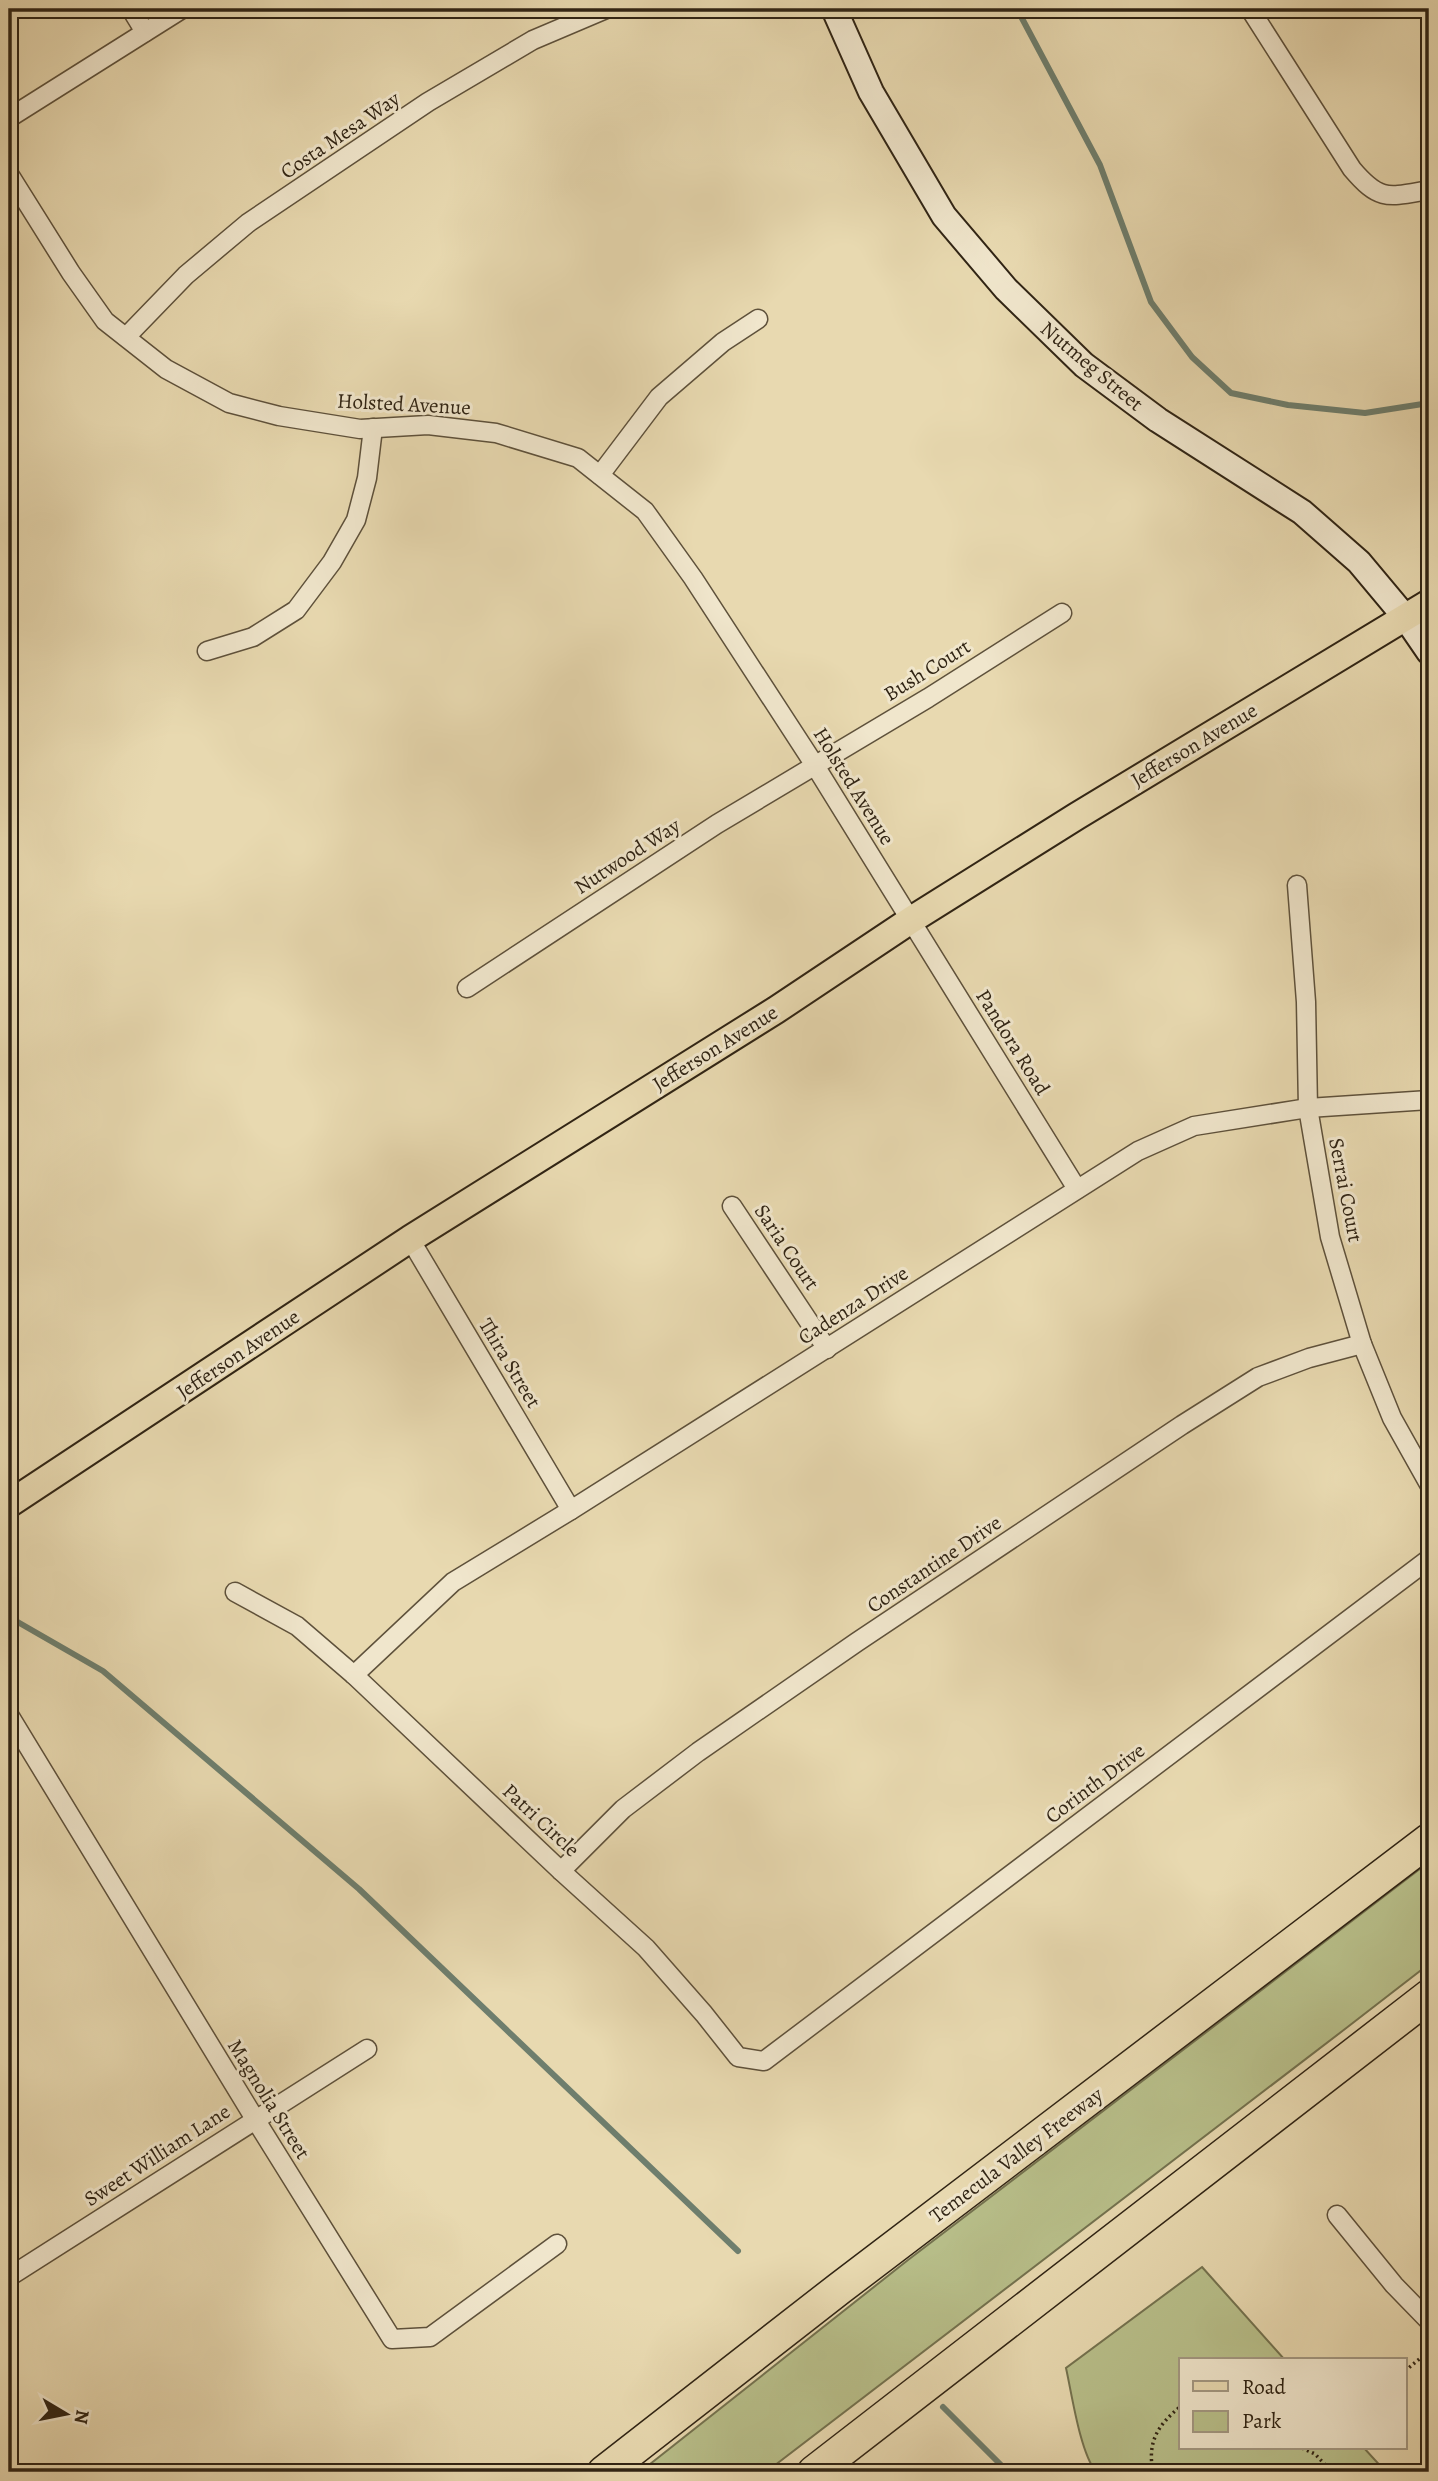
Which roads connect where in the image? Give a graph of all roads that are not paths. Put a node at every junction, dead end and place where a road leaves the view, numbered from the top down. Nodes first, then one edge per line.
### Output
1 (131, 9) edge
2 (182, 9) edge
3 (606, 9) edge
4 (834, 9) edge
5 (1250, 9) edge
6 (145, 32) junction
7 (9, 118) edge
8 (9, 174) edge
9 (1429, 190) edge
10 (758, 319) dead end
11 (126, 337) junction
12 (373, 428) junction
13 (600, 475) junction
14 (1429, 603) edge
15 (1062, 613) dead end
16 (1405, 617) junction
17 (207, 651) dead end
18 (1429, 652) edge
19 (814, 764) junction
20 (1297, 885) dead end
21 (911, 920) junction
22 (467, 988) dead end
23 (1429, 1100) edge
24 (1308, 1108) junction
25 (1077, 1189) junction
26 (732, 1206) dead end
27 (410, 1239) junction
28 (1362, 1344) junction
29 (827, 1349) junction
30 (1429, 1484) edge
31 (9, 1504) edge
32 (570, 1510) junction
33 (1429, 1559) edge
34 (235, 1592) dead end
35 (354, 1675) junction
36 (11, 1724) edge
37 (1429, 1840) edge
38 (561, 1871) junction
39 (1429, 1996) edge
40 (803, 2033) joint
41 (367, 2049) dead end
42 (255, 2119) junction
43 (1337, 2215) dead end
44 (557, 2244) dead end
45 (9, 2277) edge
46 (1429, 2321) edge
47 (604, 2472) edge
48 (814, 2472) edge

1 - 6 street
2 - 6 street
3 - 11 street, Costa Mesa Way
4 - 16 main road, Nutmeg Street
5 - 9 street
6 - 7 street
8 - 11 street, Holsted Avenue
10 - 13 street
11 - 12 street, Holsted Avenue
12 - 13 street, Holsted Avenue
12 - 17 street
13 - 19 street, Holsted Avenue
14 - 16 main road, Jefferson Avenue
15 - 19 street, Bush Court
16 - 18 main road, Nutmeg Street
16 - 21 main road, Jefferson Avenue
19 - 21 street, Holsted Avenue
19 - 22 street, Nutwood Way
20 - 24 street, Serrai Court
21 - 25 street, Pandora Road
21 - 27 main road, Jefferson Avenue
23 - 24 street, Cadenza Drive
24 - 25 street, Cadenza Drive
24 - 28 street, Serrai Court
25 - 29 street, Cadenza Drive
26 - 29 street, Saria Court
27 - 31 main road, Jefferson Avenue
27 - 32 street, Thira Street
28 - 30 street, Serrai Court
28 - 38 street, Constantine Drive
29 - 32 street, Cadenza Drive
32 - 35 street, Cadenza Drive
33 - 40 street, Corinth Drive
34 - 35 street, Patri Circle
35 - 38 street, Patri Circle
36 - 42 street, Magnolia Street
37 - 47 highway, Temecula Valley Freeway
38 - 40 street, Patri Circle
39 - 48 highway
41 - 42 street, Sweet William Lane
42 - 44 street, Magnolia Street
42 - 45 street, Sweet William Lane
43 - 46 street

